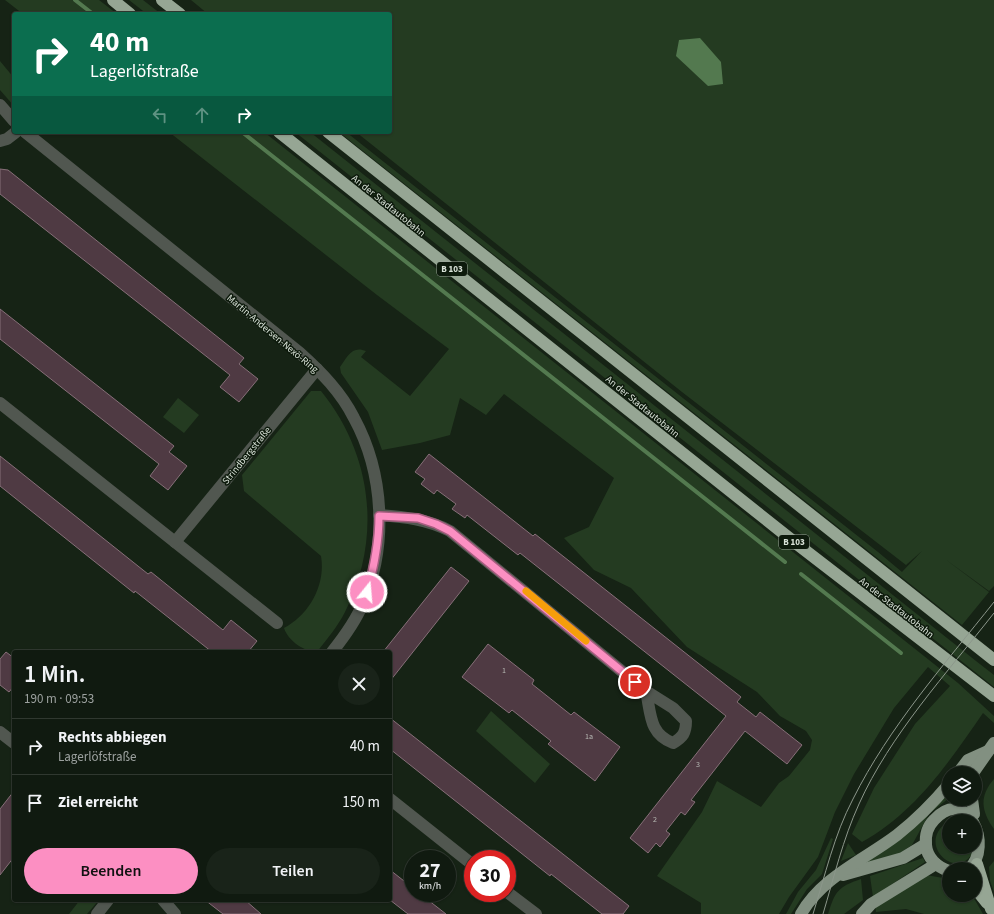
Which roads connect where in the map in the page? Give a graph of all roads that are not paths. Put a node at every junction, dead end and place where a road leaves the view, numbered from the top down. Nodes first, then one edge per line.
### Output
1 (113, 0) edge
2 (162, 0) edge
3 (128, 12) edge
4 (177, 12) edge
5 (0, 105) edge
6 (12, 119) edge
7 (13, 134) edge
8 (27, 134) edge
9 (282, 134) edge
10 (331, 134) edge
11 (0, 141) edge
12 (317, 369) junction
13 (0, 403) edge
14 (379, 516) junction
15 (175, 542) junction
16 (277, 623) dead end
17 (334, 650) edge
18 (994, 660) edge
19 (646, 691) dead end
20 (994, 696) edge
21 (0, 732) edge
22 (12, 741) edge
23 (991, 747) edge
24 (963, 766) edge
25 (978, 766) edge
26 (942, 792) edge
27 (392, 801) edge
28 (951, 806) edge
29 (973, 806) edge
30 (948, 810) junction
31 (974, 814) joint
32 (982, 824) edge
33 (926, 844) junction
34 (464, 858) edge
35 (976, 862) edge
36 (936, 864) junction
37 (942, 867) edge
38 (837, 877) junction
39 (982, 886) edge
40 (982, 897) edge
41 (516, 899) edge
42 (106, 902) edge
43 (165, 902) edge
44 (993, 911) edge
45 (97, 914) edge
46 (175, 914) edge
47 (536, 914) edge
48 (801, 914) edge
49 (862, 914) edge

1 - 3 highway
2 - 4 highway
5 - 6 street
7 - 11 street
8 - 12 street, Martin-Andersen-Nexö-Ring
9 - 20 highway, An der Stadtautobahn / B 103
10 - 18 highway, An der Stadtautobahn
12 - 14 street, Martin-Andersen-Nexö-Ring
12 - 15 street, Strindbergstraße
13 - 15 street
14 - 17 street, Martin-Andersen-Nexö-Ring
14 - 19 street
15 - 16 street
21 - 22 street
23 - 24 main road
23 - 25 main road
26 - 38 main road
27 - 34 street
28 - 30 main road
29 - 31 main road
30 - 31 main road
30 - 33 main road
32 - 35 main road
33 - 36 main road
33 - 38 main road
36 - 37 main road
36 - 49 main road
38 - 48 main road
39 - 44 highway
40 - 44 highway
41 - 47 street
42 - 45 street
43 - 46 street

